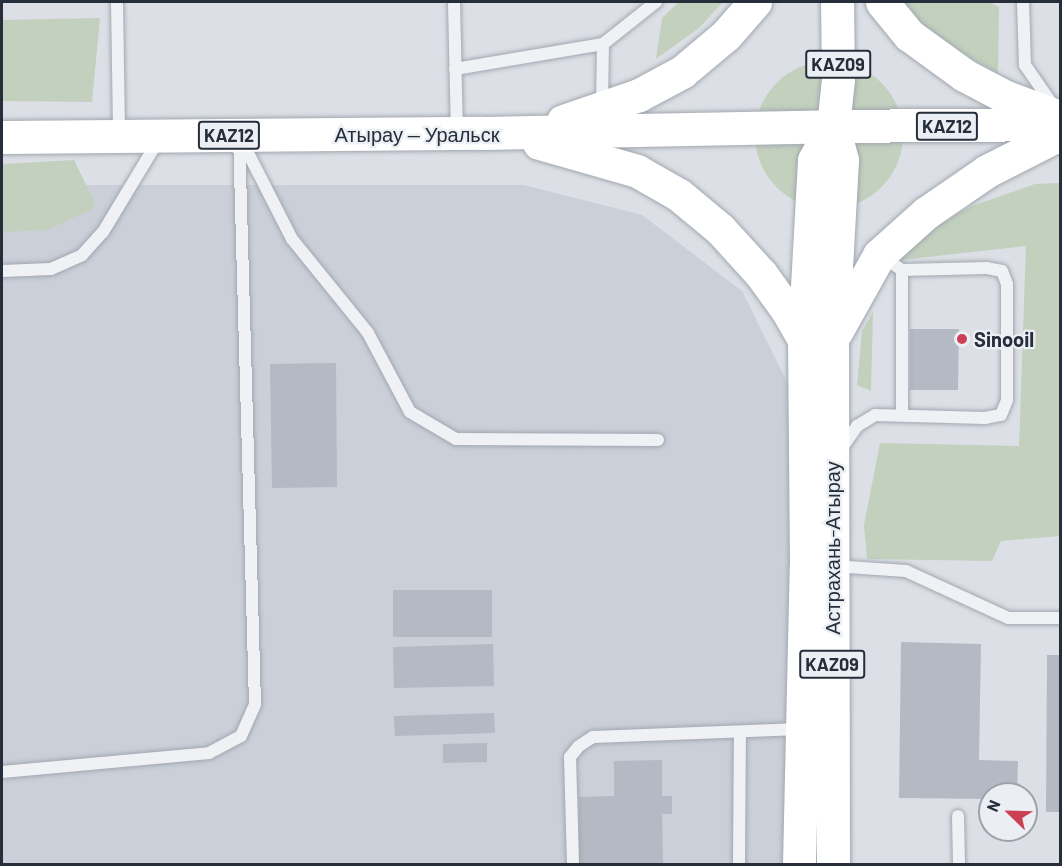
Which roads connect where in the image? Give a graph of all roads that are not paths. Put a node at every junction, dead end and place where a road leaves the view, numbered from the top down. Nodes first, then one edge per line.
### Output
1 (117, 2) edge
2 (454, 2) edge
3 (656, 2) edge
4 (755, 2) edge
5 (837, 2) edge
6 (882, 2) edge
7 (1023, 2) edge
8 (603, 44) junction
9 (455, 69) junction
10 (602, 109) junction
11 (1060, 110) edge
12 (1060, 117) edge
13 (1060, 124) edge
14 (833, 126) junction
15 (469, 133) junction
16 (1060, 134) edge
17 (239, 135) junction
18 (2, 137) edge
19 (119, 137) junction
20 (159, 138) junction
21 (891, 263) junction
22 (2, 271) edge
23 (818, 340) junction
24 (902, 415) junction
25 (658, 440) dead end
26 (832, 463) junction
27 (832, 566) junction
28 (1060, 618) edge
29 (802, 729) junction
30 (740, 733) junction
31 (2, 772) edge
32 (958, 816) dead end
33 (573, 864) edge
34 (739, 864) edge
35 (799, 864) edge
36 (833, 864) edge
37 (959, 864) edge

1 - 19 lane
2 - 9 lane
3 - 8 lane
4 - 10 main road
5 - 14 main road, KAZ09
6 - 12 main road
7 - 11 lane
8 - 9 lane
8 - 10 lane
9 - 15 lane
10 - 15 main road
13 - 14 main road, KAZ12
14 - 15 main road, Атырау — Уральск / KAZ12
14 - 23 main road, KAZ09
15 - 17 main road, Атырау — Уральск / KAZ12
15 - 23 main road
16 - 21 main road
17 - 20 main road, Атырау — Уральск / KAZ12
17 - 25 lane
17 - 31 lane
18 - 19 main road, Атырау — Уральск / KAZ12
19 - 20 main road, Атырау — Уральск / KAZ12
20 - 22 lane
21 - 23 main road
21 - 24 lane
21 - 24 lane
23 - 26 main road, Астрахань-Атырау / KAZ09
23 - 29 main road, Астрахань-Атырау / KAZ09
24 - 26 lane
26 - 27 main road, Астрахань-Атырау / KAZ09
27 - 28 lane
27 - 36 main road, Астрахань-Атырау / KAZ09
29 - 30 lane
29 - 35 main road, Астрахань-Атырау / KAZ09
30 - 33 lane
30 - 34 lane
32 - 37 lane

